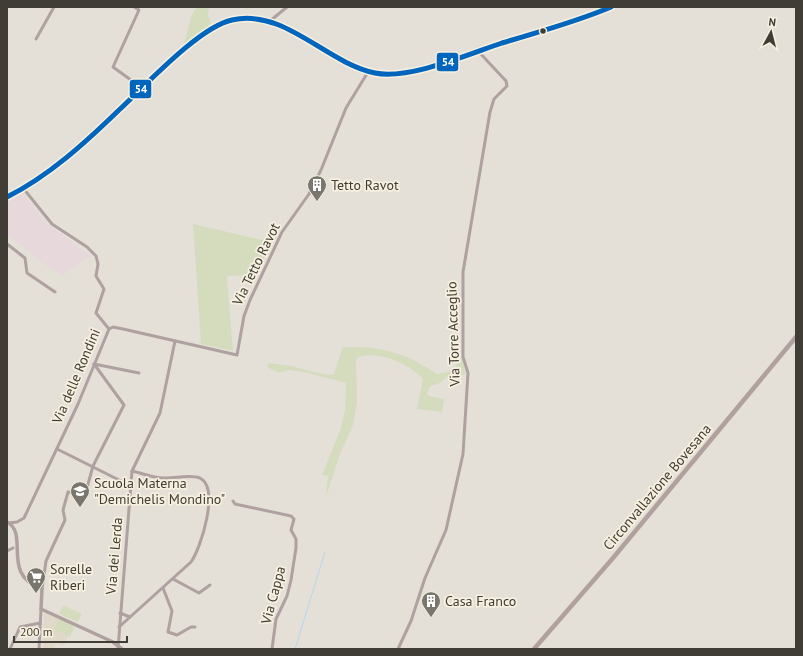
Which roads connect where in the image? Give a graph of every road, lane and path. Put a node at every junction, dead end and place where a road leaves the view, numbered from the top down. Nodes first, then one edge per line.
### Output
1 (54, 7) edge
2 (134, 7) edge
3 (287, 7) edge
4 (611, 7) edge
5 (270, 21) junction
6 (36, 39) dead end
7 (478, 51) junction
8 (368, 72) junction
9 (142, 88) junction
10 (23, 188) junction
11 (7, 197) edge
12 (7, 244) edge
13 (55, 292) dead end
14 (109, 329) junction
15 (796, 337) edge
16 (175, 341) junction
17 (94, 364) junction
18 (139, 373) dead end
19 (57, 449) junction
20 (93, 466) junction
21 (132, 471) junction
22 (130, 486) junction
23 (233, 501) dead end
24 (8, 522) edge
25 (13, 548) junction
26 (7, 551) edge
27 (173, 579) junction
28 (210, 585) dead end
29 (163, 588) junction
30 (42, 589) junction
31 (41, 609) junction
32 (120, 613) junction
33 (130, 617) junction
34 (40, 623) junction
35 (119, 627) junction
36 (195, 627) dead end
37 (117, 647) edge
38 (10, 649) edge
39 (39, 649) edge
40 (122, 649) edge
41 (272, 649) edge
42 (398, 649) edge
43 (534, 649) edge

1 - 6 street
2 - 9 street
3 - 5 street
4 - 7 street
5 - 8 street
5 - 9 street
7 - 8 street
7 - 42 street, Via Torre Acceglio
8 - 16 street, Via Tetto Ravot
9 - 10 street
10 - 11 street
10 - 14 street, Via delle Rondini
12 - 13 street
14 - 16 street, Via Tetto Ravot
14 - 17 street, Via delle Rondini
15 - 43 main road, Circonvallazione Bovesana
16 - 21 street, Via dei Lerda
17 - 18 street
17 - 19 street, Via delle Rondini
17 - 20 street
19 - 20 street
19 - 24 street, Via delle Rondini
20 - 22 street
20 - 30 street
21 - 22 street, Via dei Lerda
21 - 27 street
22 - 32 street, Via dei Lerda
23 - 41 street, Via Cappa
24 - 25 street
25 - 26 street
25 - 30 street
27 - 28 street
27 - 29 street
29 - 33 street
29 - 36 street
30 - 31 street
31 - 34 street
31 - 37 street
32 - 33 street, Via dei Lerda
32 - 35 street, Via dei Lerda
33 - 35 street
34 - 38 street
34 - 39 street
35 - 37 street, Via dei Lerda
37 - 40 street

